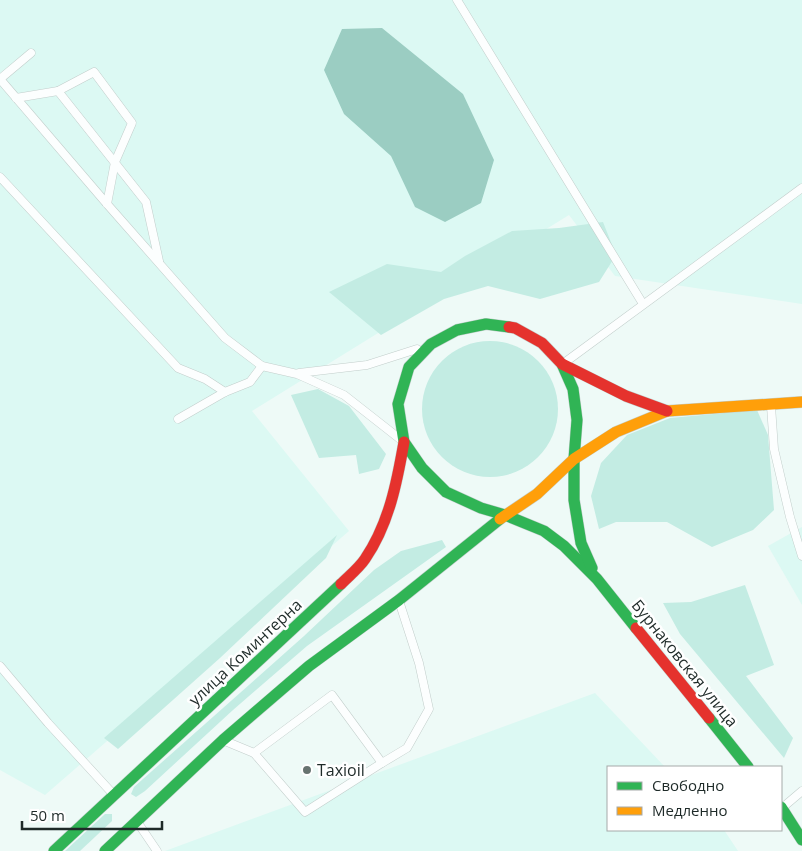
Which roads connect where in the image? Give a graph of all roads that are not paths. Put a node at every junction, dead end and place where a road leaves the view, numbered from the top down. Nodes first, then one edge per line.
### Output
1 (457, 0) edge
2 (31, 53) dead end
3 (0, 79) edge
4 (58, 91) junction
5 (16, 98) junction
6 (115, 162) junction
7 (0, 176) edge
8 (802, 188) edge
9 (107, 204) junction
10 (159, 263) junction
11 (643, 304) junction
12 (431, 344) junction
13 (562, 364) junction
14 (262, 366) junction
15 (297, 374) junction
16 (225, 392) junction
17 (802, 402) edge
18 (771, 404) junction
19 (667, 411) junction
20 (178, 419) dead end
21 (404, 442) junction
22 (574, 459) junction
23 (505, 515) junction
24 (802, 556) edge
25 (597, 579) junction
26 (398, 600) junction
27 (0, 666) edge
28 (223, 740) junction
29 (254, 753) junction
30 (382, 763) junction
31 (747, 766) edge
32 (802, 791) edge
33 (117, 799) junction
34 (782, 807) edge
35 (782, 810) edge
36 (134, 818) junction
37 (802, 840) edge
38 (54, 851) edge
39 (105, 851) edge
40 (157, 851) edge

1 - 11 lane
2 - 3 lane
3 - 5 lane
4 - 5 lane
4 - 6 lane
4 - 6 lane
5 - 9 lane
6 - 9 lane
6 - 10 lane
7 - 16 lane
8 - 11 lane
9 - 10 lane
10 - 14 lane
11 - 13 lane
12 - 13 main road
12 - 15 lane
12 - 21 main road
13 - 19 main road
13 - 22 main road
14 - 15 lane
14 - 16 lane
15 - 21 lane
16 - 20 lane
17 - 18 main road
18 - 19 main road
18 - 24 lane
19 - 22 main road
21 - 23 main road
21 - 33 main road, улица Коминтерна
22 - 23 main road
22 - 25 main road
23 - 25 main road
23 - 26 main road
25 - 31 main road, Бурнаковская улица
26 - 28 main road
26 - 30 lane
27 - 33 lane
28 - 29 lane
28 - 36 main road
29 - 30 lane
29 - 30 lane
32 - 34 lane
33 - 38 main road, улица Коминтерна
35 - 37 main road
36 - 39 main road
36 - 40 lane

